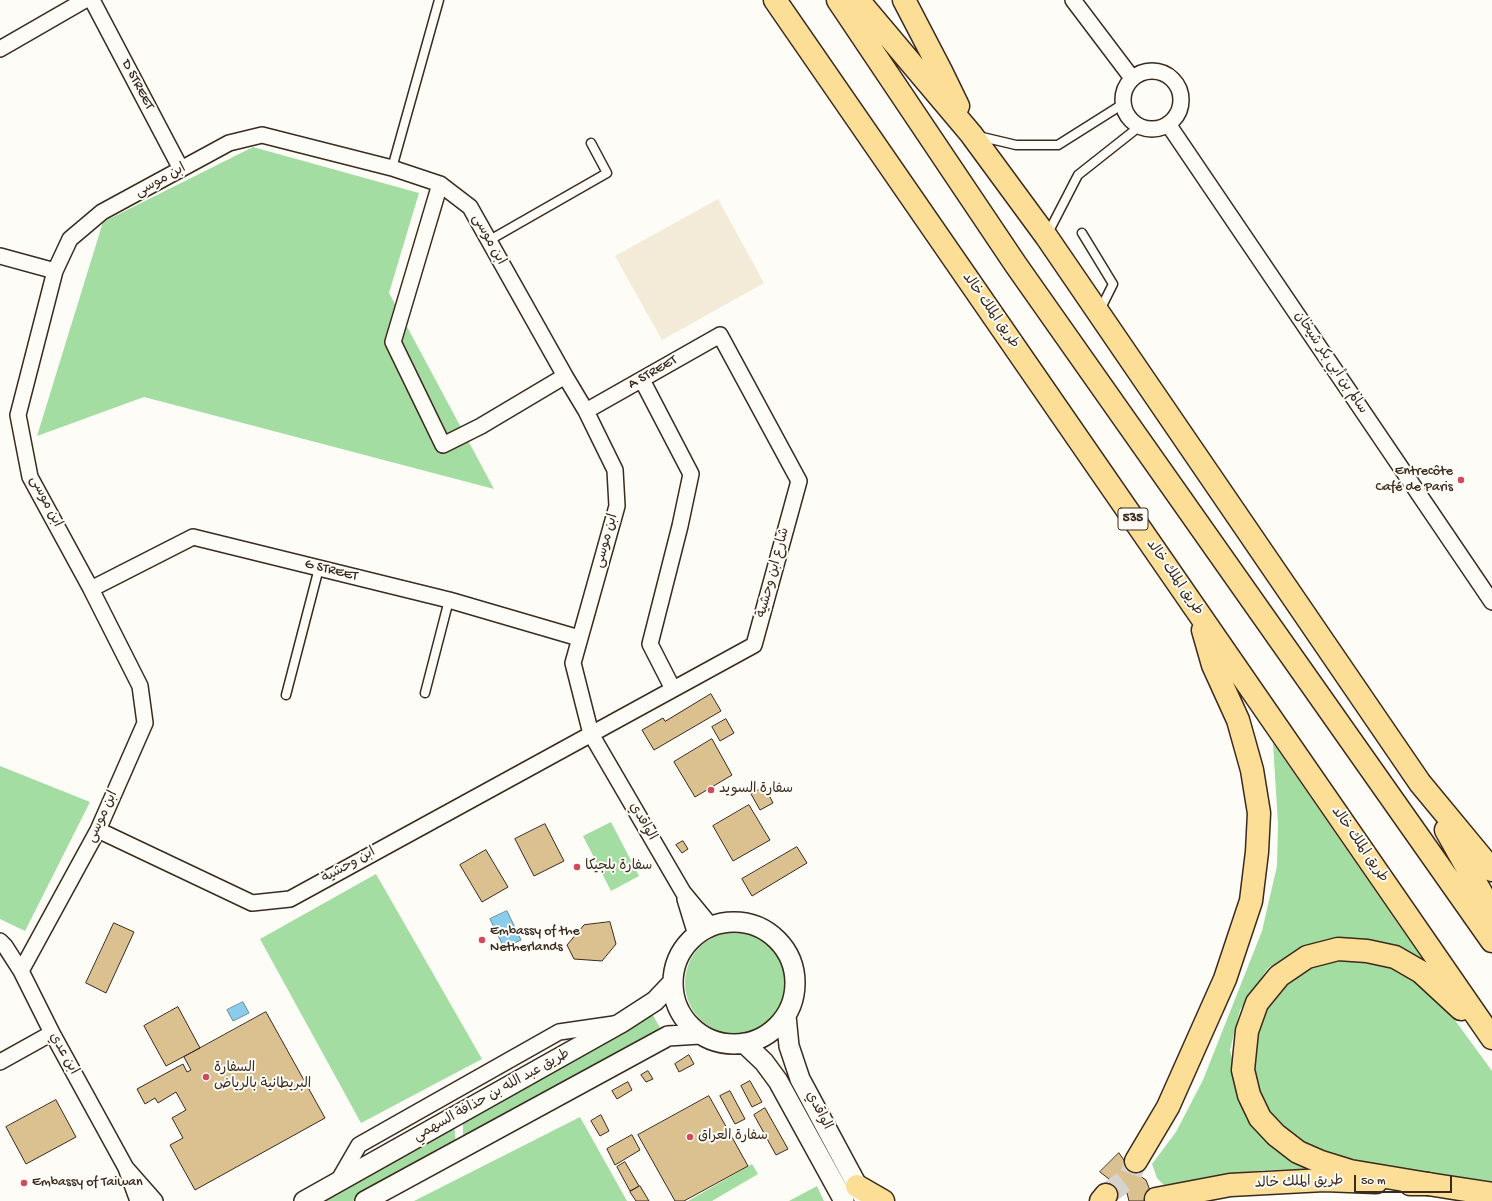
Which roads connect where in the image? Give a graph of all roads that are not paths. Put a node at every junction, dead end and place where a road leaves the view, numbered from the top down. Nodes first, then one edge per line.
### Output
1 (85, 0) edge
2 (92, 0) edge
3 (439, 0) edge
4 (775, 0) edge
5 (838, 0) edge
6 (858, 0) edge
7 (904, 0) edge
8 (1074, 0) edge
9 (0, 49) edge
10 (1132, 78) junction
11 (1123, 104) junction
12 (1168, 124) junction
13 (1140, 126) junction
14 (971, 134) junction
15 (591, 143) dead end
16 (392, 168) junction
17 (181, 169) junction
18 (440, 184) junction
19 (1082, 233) dead end
20 (1046, 236) junction
21 (488, 242) junction
22 (0, 256) edge
23 (55, 271) junction
24 (1099, 313) junction
25 (720, 335) joint
26 (565, 376) junction
27 (642, 380) junction
28 (586, 411) junction
29 (319, 568) junction
30 (91, 589) junction
31 (449, 600) junction
32 (1492, 602) edge
33 (1197, 610) junction
34 (579, 638) junction
35 (673, 689) junction
36 (424, 693) dead end
37 (286, 694) dead end
38 (591, 734) junction
39 (1420, 783) junction
40 (98, 830) junction
41 (1492, 870) edge
42 (1492, 912) edge
43 (704, 931) junction
44 (0, 941) edge
45 (1492, 941) edge
46 (21, 971) junction
47 (673, 982) junction
48 (786, 1016) junction
49 (52, 1034) junction
50 (700, 1034) junction
51 (1492, 1037) edge
52 (744, 1044) junction
53 (0, 1062) edge
54 (1136, 1161) tunnel mouth
55 (126, 1168) junction
56 (1428, 1184) junction
57 (1492, 1194) edge
58 (855, 1196) edge
59 (1156, 1199) dead end
60 (138, 1201) edge
61 (155, 1201) edge
62 (304, 1201) edge
63 (365, 1201) edge
64 (883, 1201) edge

1 - 9 street
2 - 17 street, D STREET
3 - 16 lane
4 - 33 main road, طريق الملك خالد / 535
5 - 45 main road
6 - 14 main road
7 - 14 main road
8 - 10 street
10 - 11 street
10 - 12 street
11 - 13 street
11 - 14 lane
12 - 13 street
12 - 32 street, سالم بن أبي بكر شيخان
13 - 20 lane
14 - 20 main road
15 - 21 lane
16 - 17 street, ابن موسى
16 - 18 street, ابن موسى
17 - 23 street, ابن موسى
18 - 21 street, ابن موسى
18 - 26 street
19 - 24 lane
20 - 24 main road
21 - 26 street, ابن موسى
22 - 23 street
23 - 30 street, ابن موسى
24 - 39 main road
25 - 27 street, A STREET
25 - 35 street, شارع ابن وحشية
26 - 28 street, ابن موسى
27 - 28 street, A STREET
27 - 35 street
28 - 34 street, ابن موسى
29 - 30 street, G STREET
29 - 31 street, G STREET
29 - 37 lane
30 - 40 street, ابن موسى
31 - 34 street, G STREET
31 - 36 lane
33 - 51 main road, طريق الملك خالد / 535
33 - 54 main road
34 - 38 street, ابن موسى
35 - 38 street, شارع ابن وحشية
38 - 40 street, ابن وحشية
38 - 43 street, الواقدي
39 - 41 main road
39 - 42 main road
40 - 46 street, ابن موسى
43 - 47 street
43 - 48 street
44 - 46 street, ابن عدي
46 - 49 street, ابن عدي
47 - 50 street
47 - 62 street, طريق عبد الله بن حذافة السهمي
48 - 52 street
48 - 58 street, الواقدي
49 - 53 street
49 - 55 street, ابن عدي
50 - 52 street
50 - 63 street
51 - 56 main road
52 - 58 street, الواقدي
55 - 60 street
55 - 61 street
56 - 57 main road, طريق الملك خالد
56 - 59 main road, طريق الملك خالد
58 - 64 main road

